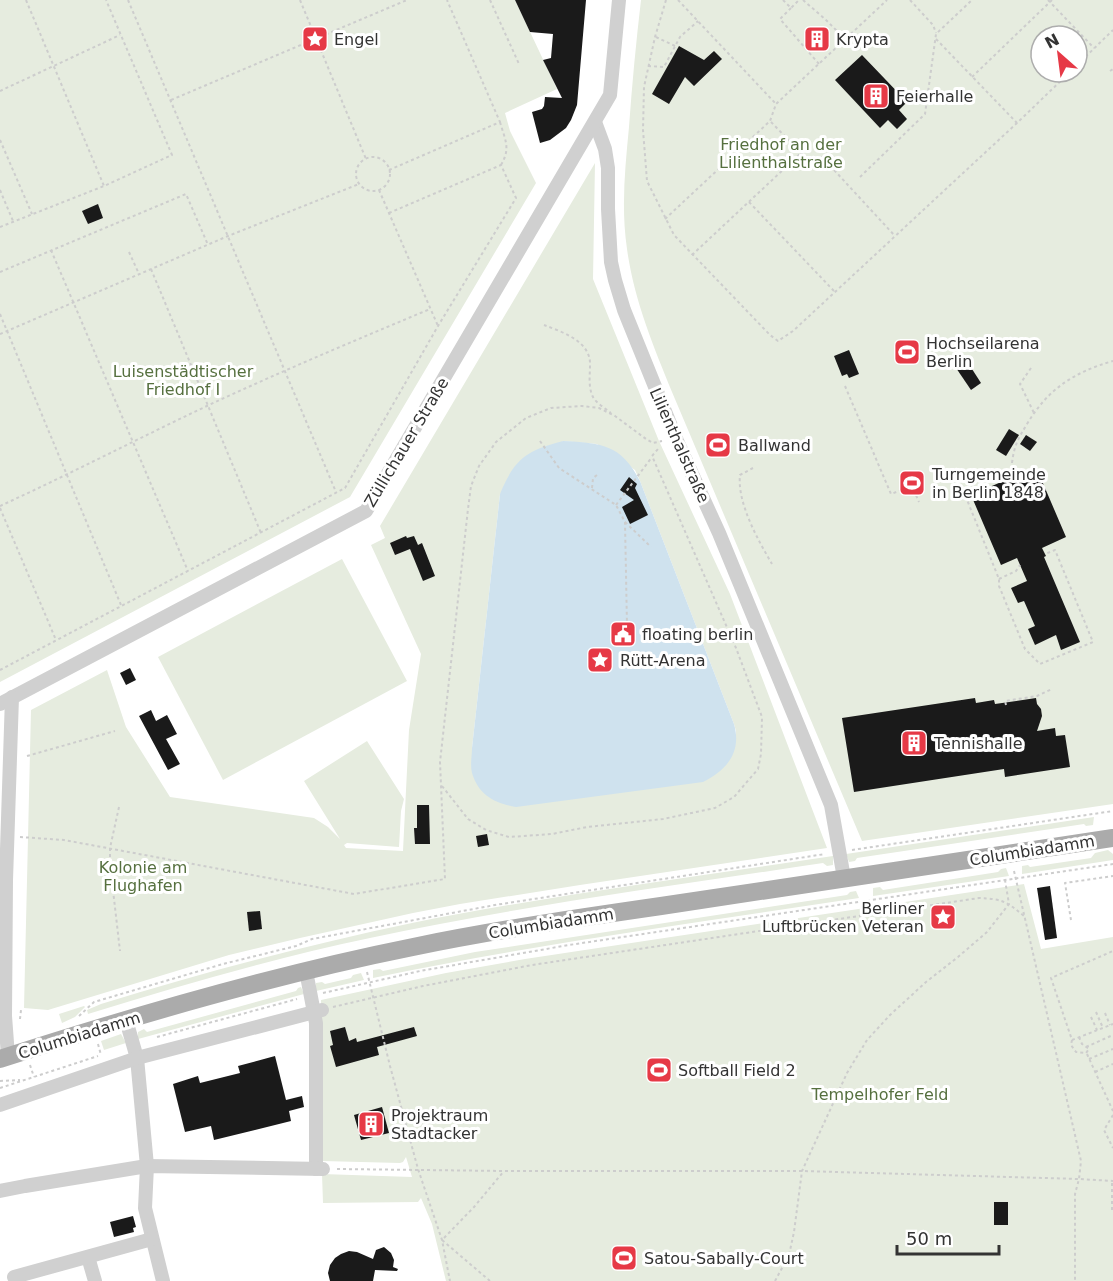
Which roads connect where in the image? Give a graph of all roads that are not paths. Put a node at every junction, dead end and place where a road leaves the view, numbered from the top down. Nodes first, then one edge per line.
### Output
1 (619, 0) edge
2 (594, 122) junction
3 (6, 700) edge
4 (0, 769) edge
5 (9, 787) junction
6 (1113, 837) edge
7 (844, 878) junction
8 (3, 931) edge
9 (306, 971) junction
10 (318, 1011) junction
11 (126, 1020) junction
12 (136, 1051) junction
13 (4, 1058) edge
14 (0, 1105) edge
15 (147, 1166) junction
16 (0, 1191) edge
17 (152, 1239) junction
18 (88, 1257) junction
19 (35, 1276) edge
20 (14, 1277) dead end
21 (95, 1281) edge
22 (163, 1281) edge

1 - 2 street
2 - 3 street, Züllichauer Straße
2 - 7 street, Lilienthalstraße
3 - 5 street, Züllichauer Straße
4 - 5 street
5 - 8 street, Züllichauer Straße
6 - 7 main road, Columbiadamm
7 - 9 main road, Columbiadamm
8 - 13 street, Züllichauer Straße
9 - 10 street
9 - 11 main road, Columbiadamm
10 - 12 street
10 - 15 street
11 - 12 street
11 - 13 main road, Columbiadamm
12 - 14 street
12 - 15 street
15 - 16 street
15 - 17 street
17 - 18 street
17 - 22 street
18 - 19 street
18 - 21 street
19 - 20 street

